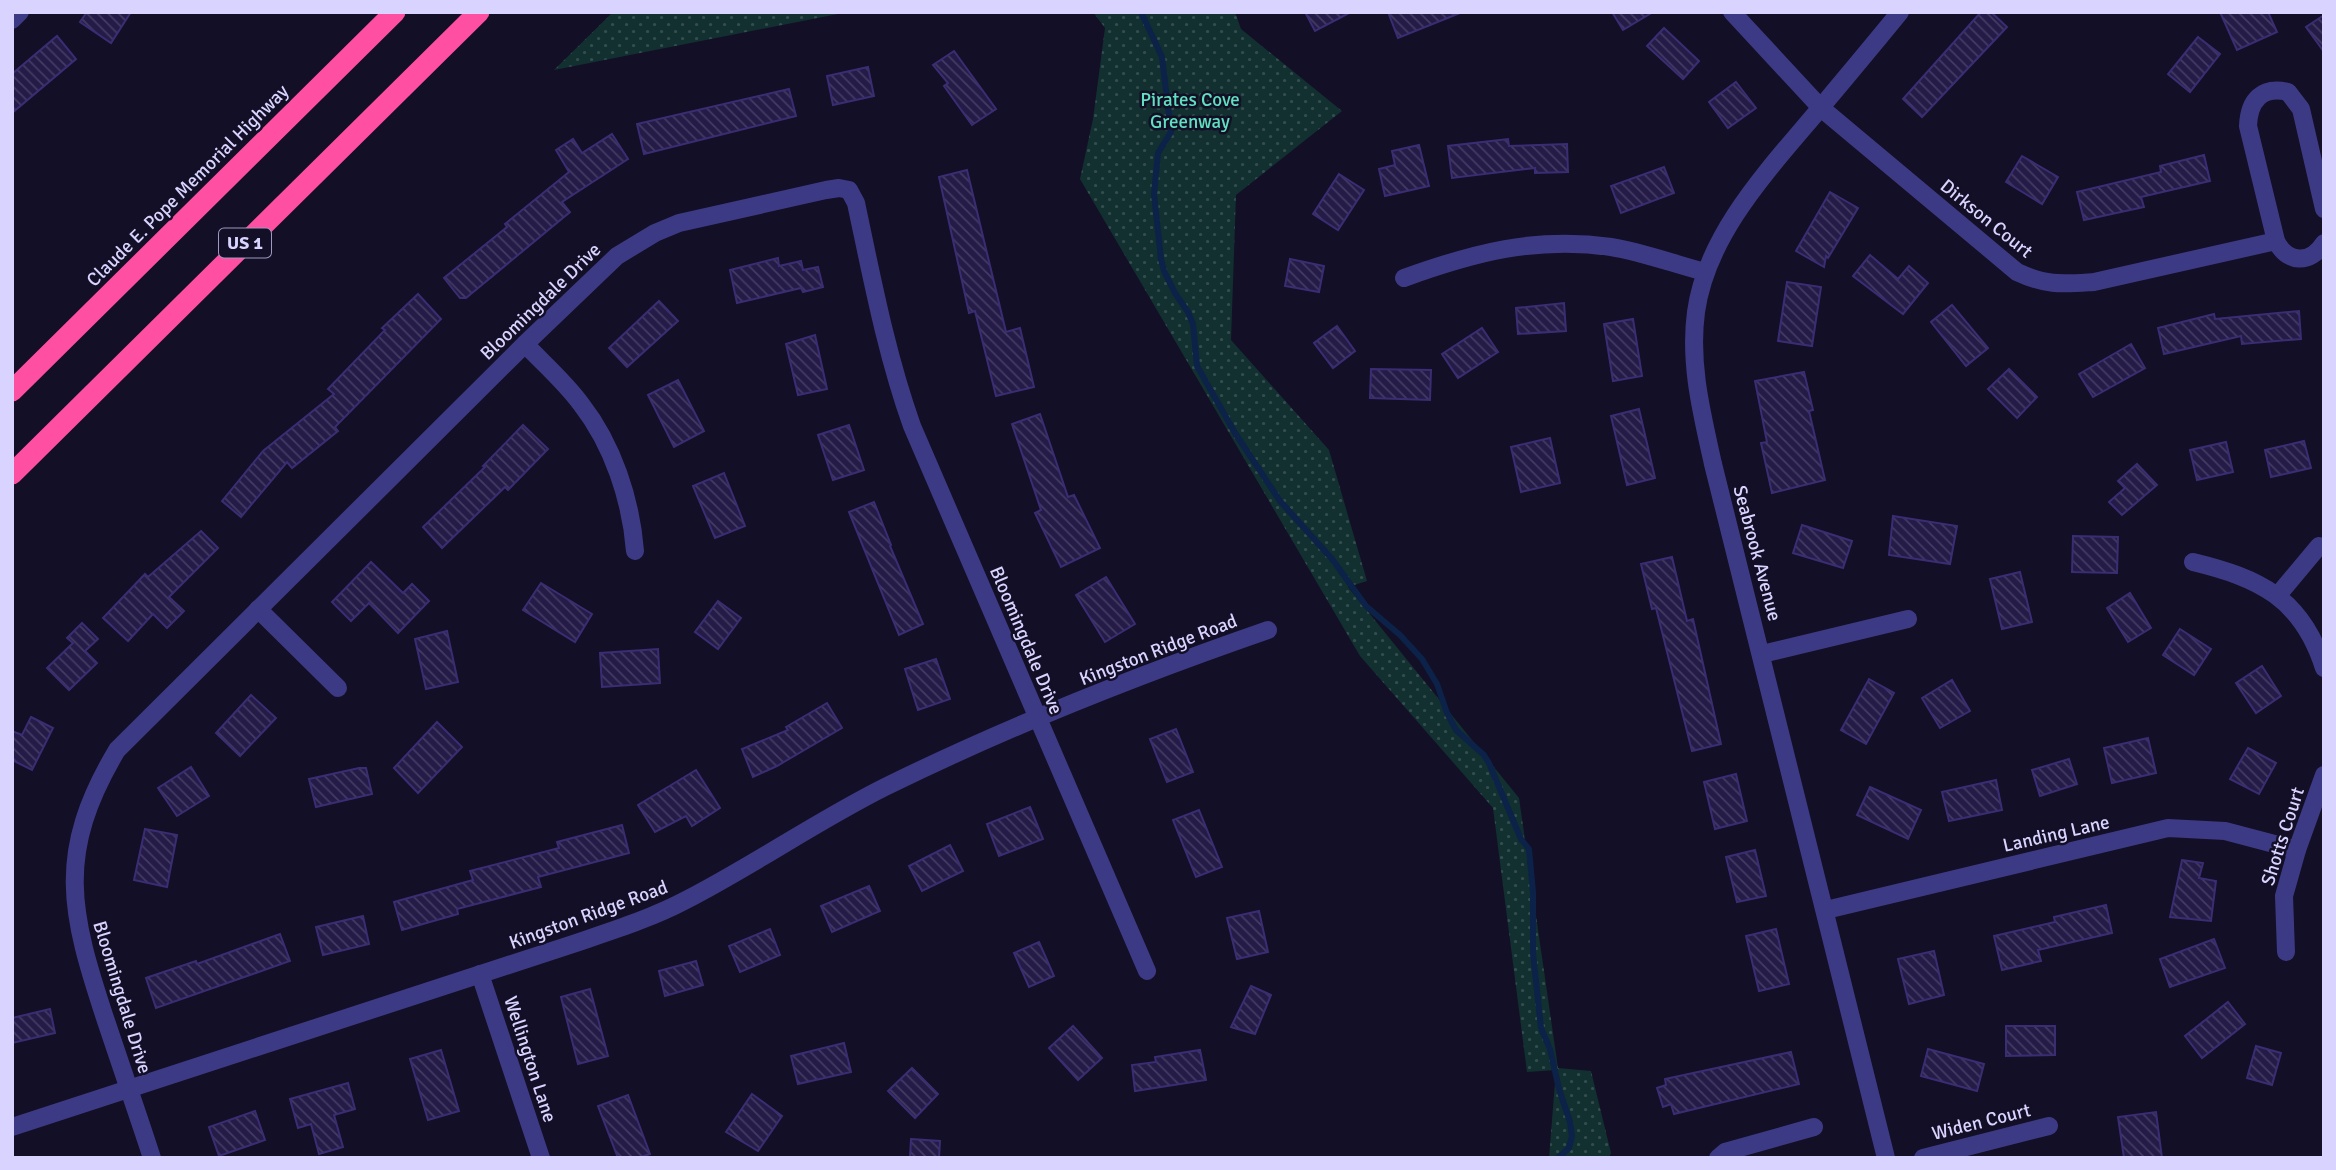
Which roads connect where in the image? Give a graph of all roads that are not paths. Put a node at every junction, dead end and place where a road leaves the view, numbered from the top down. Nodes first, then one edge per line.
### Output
1 (20, 12) edge
2 (395, 12) edge
3 (479, 12) edge
4 (1732, 12) edge
5 (1900, 12) edge
6 (12, 20) edge
7 (1821, 108) junction
8 (2324, 209) edge
9 (2276, 240) junction
10 (2324, 243) edge
11 (1705, 272) junction
12 (1404, 278) dead end
13 (525, 344) junction
14 (12, 391) edge
15 (12, 474) edge
16 (2319, 546) dead end
17 (635, 551) dead end
18 (2193, 562) dead end
19 (2278, 595) junction
20 (258, 609) junction
21 (1908, 619) dead end
22 (1268, 630) dead end
23 (1762, 654) junction
24 (2324, 668) edge
25 (338, 688) dead end
26 (1037, 718) junction
27 (2324, 775) edge
28 (2297, 850) junction
29 (1826, 910) junction
30 (2286, 953) dead end
31 (1147, 971) dead end
32 (480, 974) junction
33 (129, 1090) junction
34 (1814, 1126) dead end
35 (2049, 1126) dead end
36 (12, 1127) edge
37 (152, 1158) edge
38 (541, 1158) edge
39 (1718, 1158) edge
40 (1886, 1158) edge
41 (1923, 1158) edge

1 - 6 street
2 - 14 highway, Claude E. Pope Memorial Highway
3 - 15 highway, US 1
4 - 7 street, Dirkson Court
5 - 7 street, Seabrook Avenue
7 - 9 street, Dirkson Court
7 - 11 street, Seabrook Avenue
8 - 9 street
9 - 10 street
11 - 12 street
11 - 23 street, Seabrook Avenue
13 - 17 street
13 - 20 street, Bloomingdale Drive
13 - 26 street, Bloomingdale Drive
16 - 19 street
18 - 19 street
19 - 24 street
20 - 25 street
20 - 33 street, Bloomingdale Drive
21 - 23 street
22 - 26 street, Kingston Ridge Road
23 - 29 street, Seabrook Avenue
26 - 31 street, Bloomingdale Drive
26 - 32 street, Kingston Ridge Road
27 - 28 street, Shotts Court
28 - 29 street, Landing Lane
28 - 30 street, Shotts Court
29 - 40 street, Seabrook Avenue
32 - 33 street, Kingston Ridge Road
32 - 38 street, Wellington Lane
33 - 36 street, Kingston Ridge Road
33 - 37 street, Bloomingdale Drive
34 - 39 street
35 - 41 street, Widen Court

